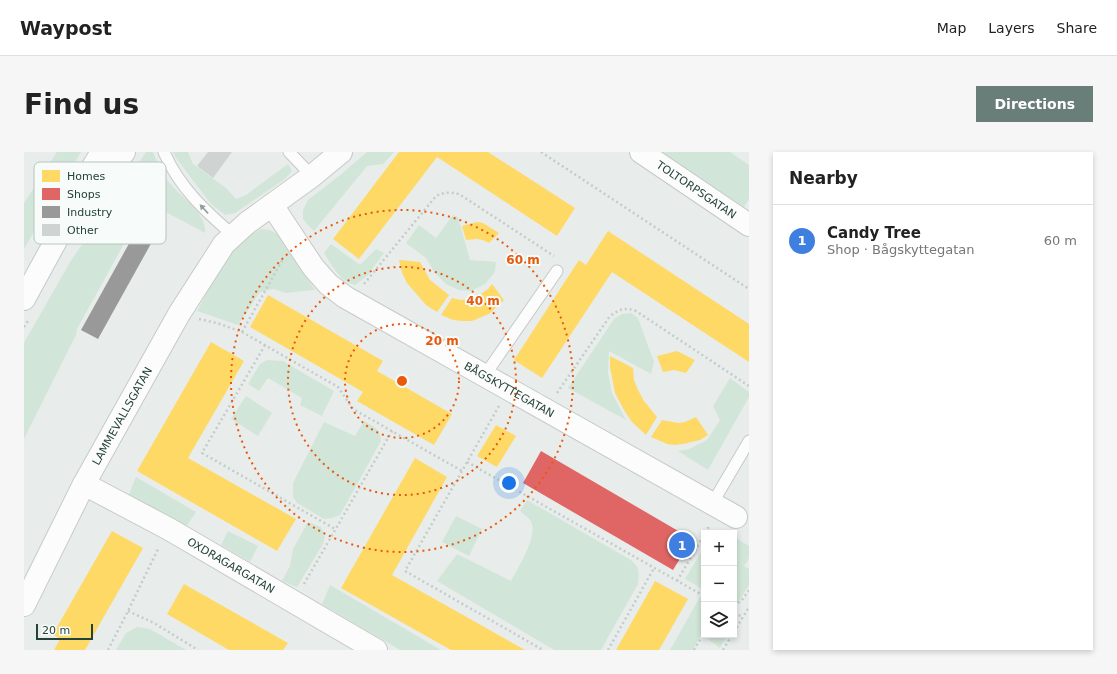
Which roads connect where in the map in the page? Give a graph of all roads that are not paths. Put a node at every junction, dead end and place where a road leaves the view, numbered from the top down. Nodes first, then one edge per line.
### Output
1 (102, 152) edge
2 (124, 152) edge
3 (164, 152) edge
4 (289, 152) edge
5 (341, 152) edge
6 (640, 153) edge
7 (96, 162) edge
8 (117, 162) edge
9 (312, 176) junction
10 (272, 205) junction
11 (749, 225) edge
12 (233, 235) junction
13 (54, 244) edge
14 (557, 272) road end
15 (24, 299) edge
16 (485, 376) junction
17 (749, 441) edge
18 (84, 484) junction
19 (712, 504) junction
20 (736, 517) dead end
21 (24, 605) edge
22 (376, 650) edge

1 - 7 street
2 - 8 street
12 -> 3 lane
4 - 9 lane
5 - 9 street, LAMMEVALLSGATAN
6 - 11 street, TOLTORPSGATAN
9 - 10 street, LAMMEVALLSGATAN
10 - 12 street, LAMMEVALLSGATAN
10 - 16 street, BÅGSKYTTEGATAN
12 - 18 street, LAMMEVALLSGATAN
13 - 15 street
14 - 16 lane
16 - 19 street, BÅGSKYTTEGATAN
17 - 19 lane
18 - 21 street, LAMMEVALLSGATAN
18 - 22 street, OXDRAGARGATAN
19 - 20 street, BÅGSKYTTEGATAN

